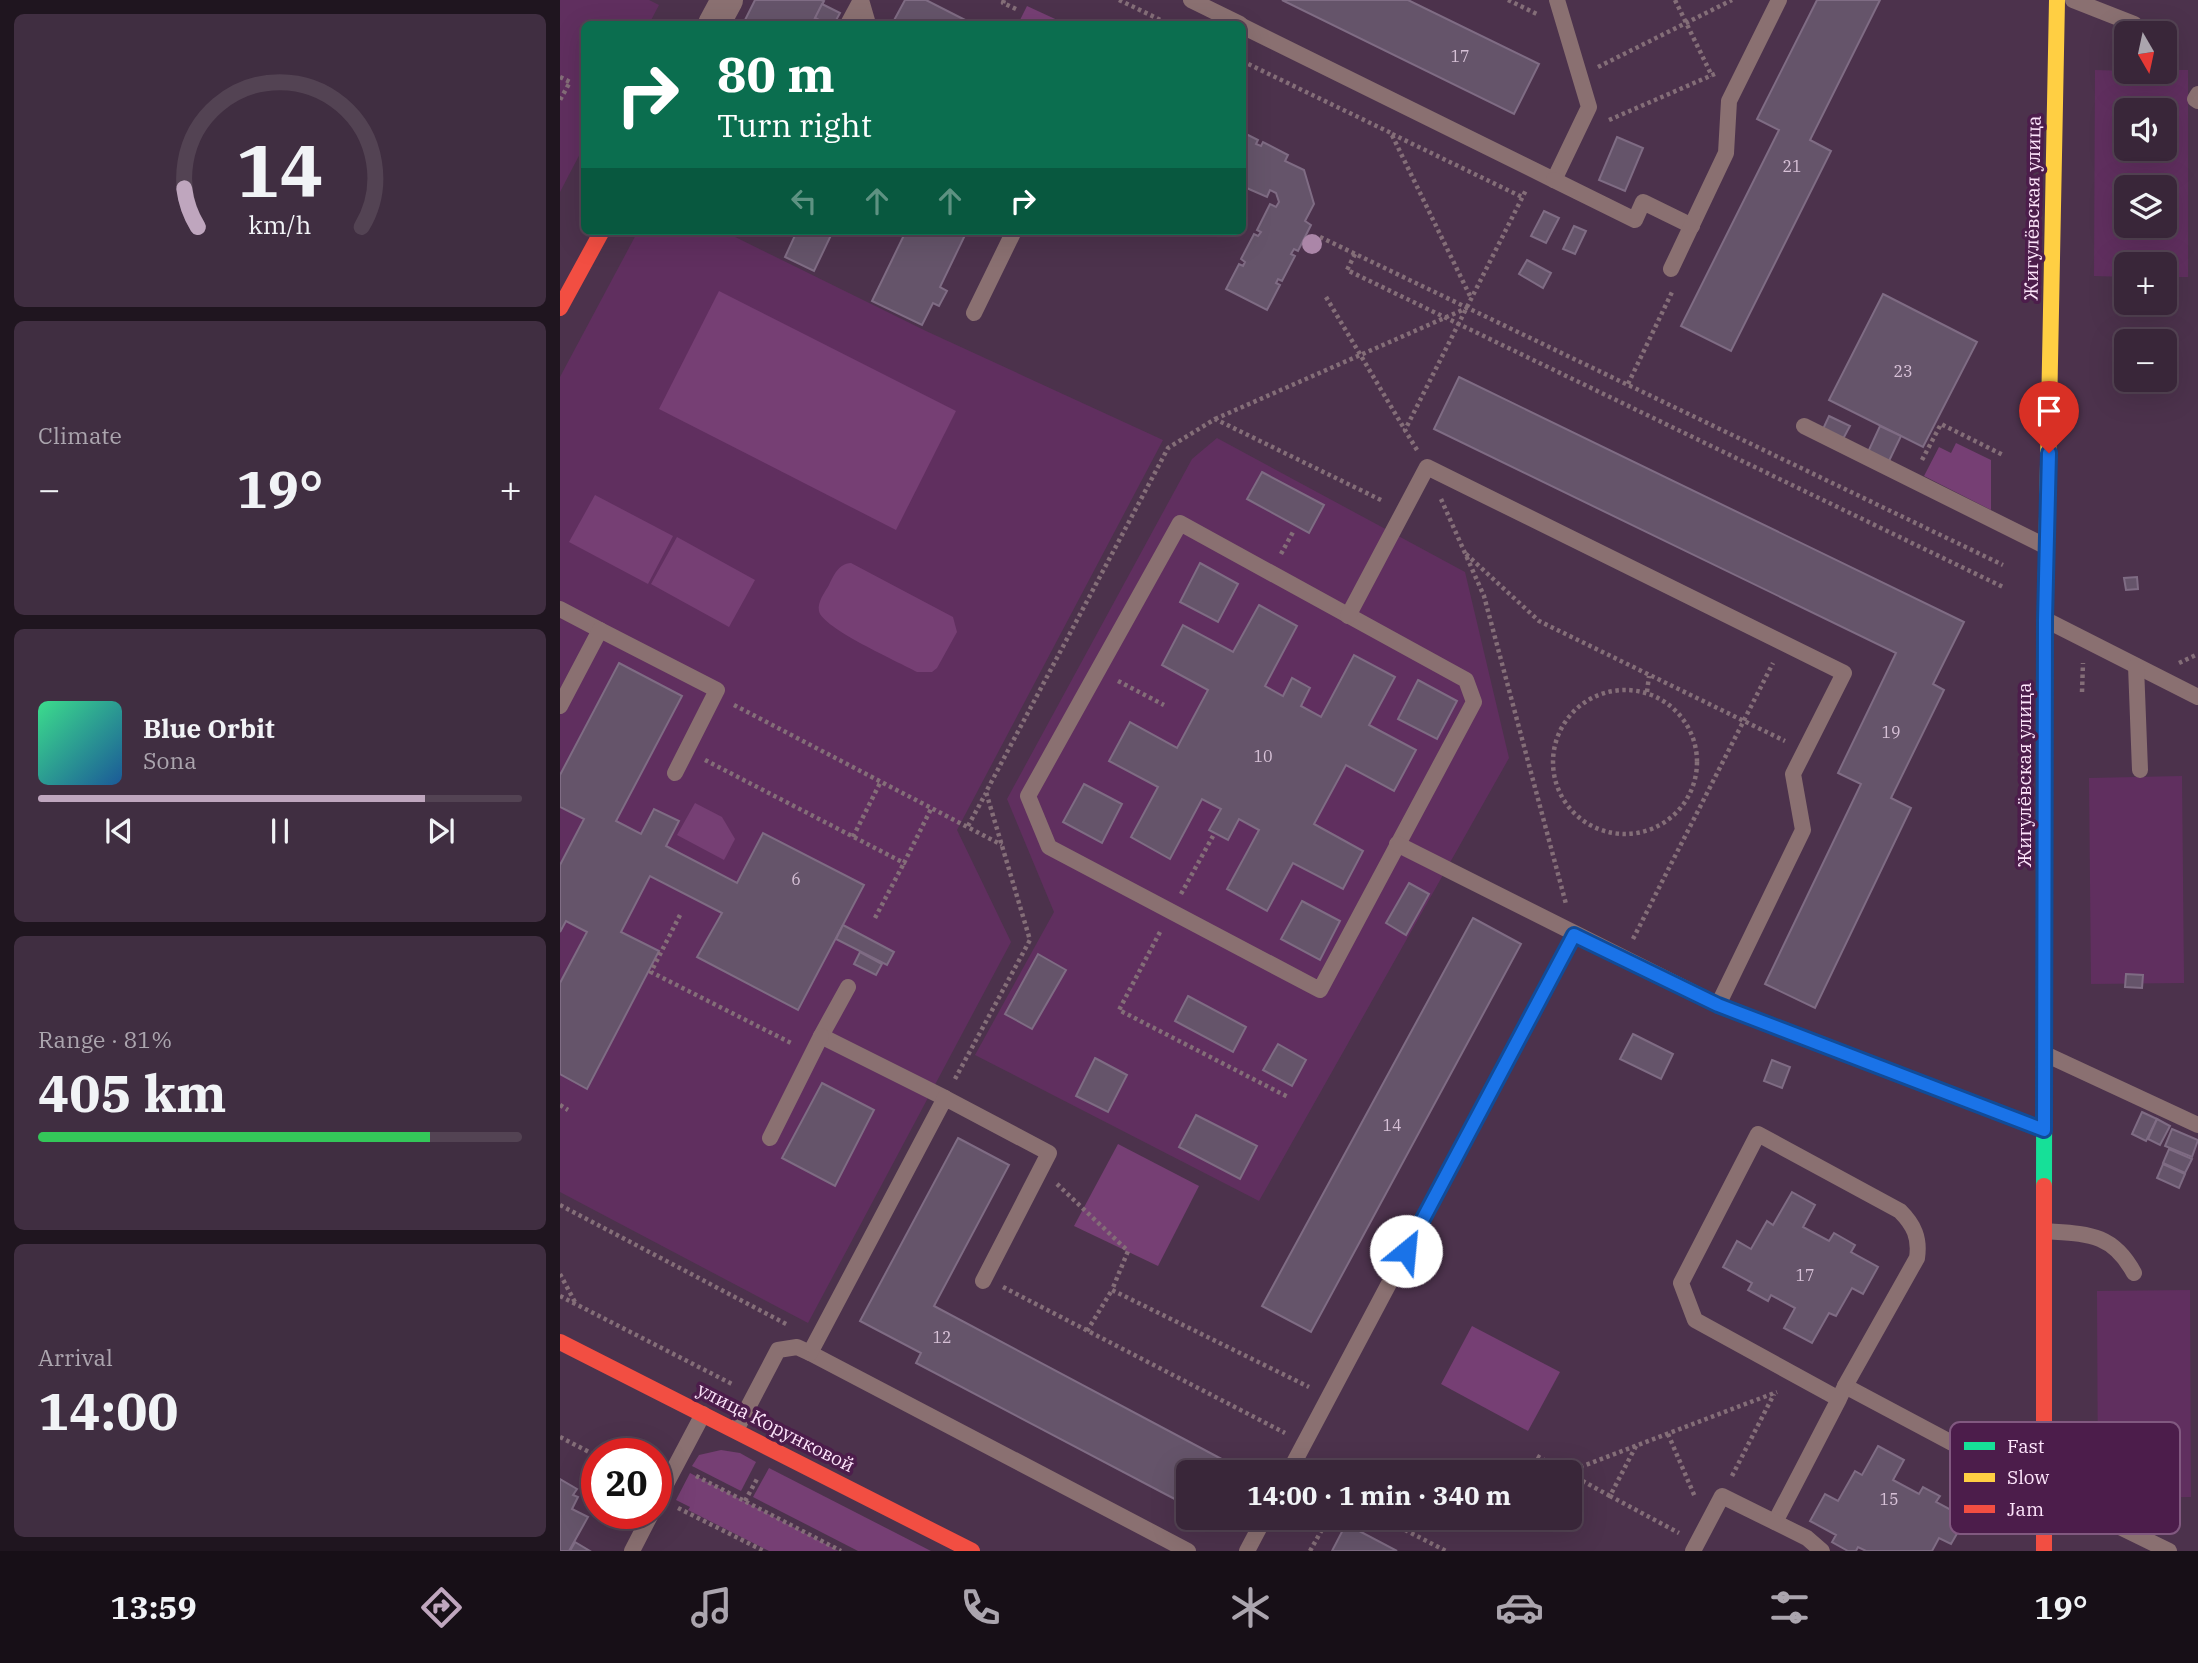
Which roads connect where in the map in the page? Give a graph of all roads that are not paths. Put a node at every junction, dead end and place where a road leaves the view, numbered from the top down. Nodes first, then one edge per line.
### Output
1 (727, 0) edge
2 (861, 0) edge
3 (1191, 0) edge
4 (1557, 0) edge
5 (1779, 0) edge
6 (2057, 0) edge
7 (2073, 0) edge
8 (716, 21) edge
9 (850, 21) edge
10 (867, 21) edge
11 (1233, 21) edge
12 (2126, 21) edge
13 (1246, 27) edge
14 (2198, 94) edge
15 (2198, 100) edge
16 (1555, 180) junction
17 (1692, 226) junction
18 (600, 235) edge
19 (1012, 235) edge
20 (1671, 269) dead end
21 (560, 272) edge
22 (575, 280) junction
23 (560, 308) edge
24 (974, 313) dead end
25 (1804, 426) dead end
26 (2047, 547) junction
27 (560, 609) edge
28 (1348, 616) junction
29 (2045, 620) junction
30 (600, 630) junction
31 (2136, 666) junction
32 (2198, 697) edge
33 (560, 706) edge
34 (2140, 770) dead end
35 (675, 773) dead end
36 (1397, 844) junction
37 (1574, 935) junction
38 (848, 987) dead end
39 (1718, 1005) junction
40 (821, 1036) junction
41 (2044, 1054) junction
42 (945, 1098) junction
43 (2198, 1125) edge
44 (2044, 1130) junction
45 (769, 1139) dead end
46 (2044, 1231) junction
47 (2133, 1273) dead end
48 (983, 1279) road end
49 (560, 1342) edge
50 (813, 1346) junction
51 (1842, 1392) junction
52 (703, 1414) junction
53 (2045, 1422) edge
54 (736, 1430) junction
55 (1950, 1444) edge
56 (1295, 1460) edge
57 (672, 1474) edge
58 (1775, 1522) junction
59 (643, 1529) edge
60 (1258, 1530) edge
61 (2134, 1534) edge
62 (1695, 1547) edge
63 (632, 1551) edge
64 (972, 1551) edge
65 (1188, 1551) edge
66 (1247, 1551) edge
67 (1822, 1551) edge
68 (2169, 1551) edge

1 - 8 street
2 - 9 lane
2 - 10 lane
3 - 11 lane
4 - 16 lane
5 - 17 lane
6 - 26 street, Жигулёвская улица
7 - 12 lane
13 - 16 lane
14 - 15 lane
16 - 17 lane
17 - 20 lane
18 - 22 street
19 - 24 lane
21 - 22 lane
22 - 23 street
25 - 26 lane
26 - 29 street, Жигулёвская улица
27 - 30 lane
28 - 36 lane
28 - 36 lane
28 - 39 lane
29 - 31 lane
29 - 41 street, Жигулёвская улица
30 - 33 lane
30 - 35 lane
31 - 32 lane
31 - 34 lane
36 - 37 lane
37 - 39 lane
37 - 56 lane
38 - 40 lane
39 - 44 lane
40 - 42 lane
40 - 45 lane
41 - 43 lane
41 - 44 street, Жигулёвская улица
42 - 48 lane
42 - 50 lane
44 - 46 street, Жигулёвская улица
46 - 47 lane
46 - 53 street, Жигулёвская улица
49 - 52 street, улица Корунковой
50 - 54 lane
50 - 65 lane
51 - 51 lane
51 - 55 lane
51 - 58 lane
52 - 54 street, улица Корунковой
52 - 57 lane
54 - 64 street, улица Корунковой
58 - 62 lane
58 - 67 lane
59 - 63 lane
60 - 66 lane
61 - 68 lane

